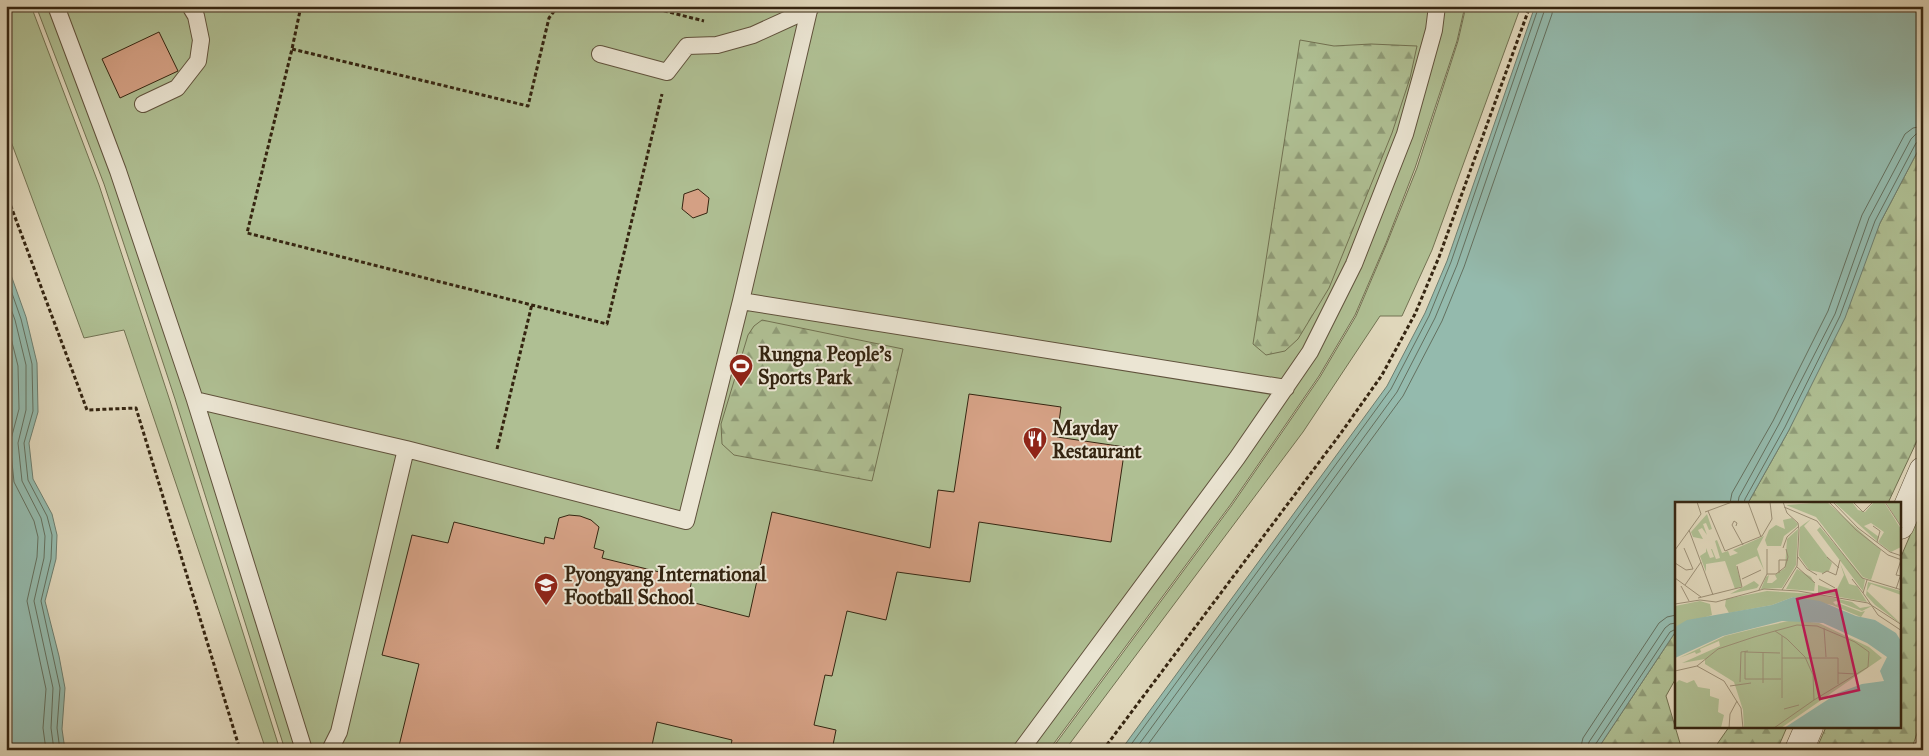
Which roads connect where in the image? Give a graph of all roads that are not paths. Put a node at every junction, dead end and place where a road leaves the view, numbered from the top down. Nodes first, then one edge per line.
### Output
1 (56, 6) edge
2 (190, 6) edge
3 (1437, 6) edge
4 (810, 8) edge
5 (600, 54) dead end
6 (143, 104) dead end
7 (742, 301) junction
8 (1286, 388) junction
9 (195, 400) junction
10 (406, 449) junction
11 (1923, 471) edge
12 (1902, 520) edge
13 (1809, 728) edge
14 (304, 750) edge
15 (330, 750) edge
16 (1021, 750) edge
17 (1799, 750) edge

1 - 9 lane
2 - 6 lane
3 - 8 lane
4 - 5 lane
4 - 7 lane
7 - 8 lane
7 - 10 lane
8 - 16 lane
9 - 10 lane
9 - 14 lane
10 - 15 lane
11 - 12 street
13 - 17 street

